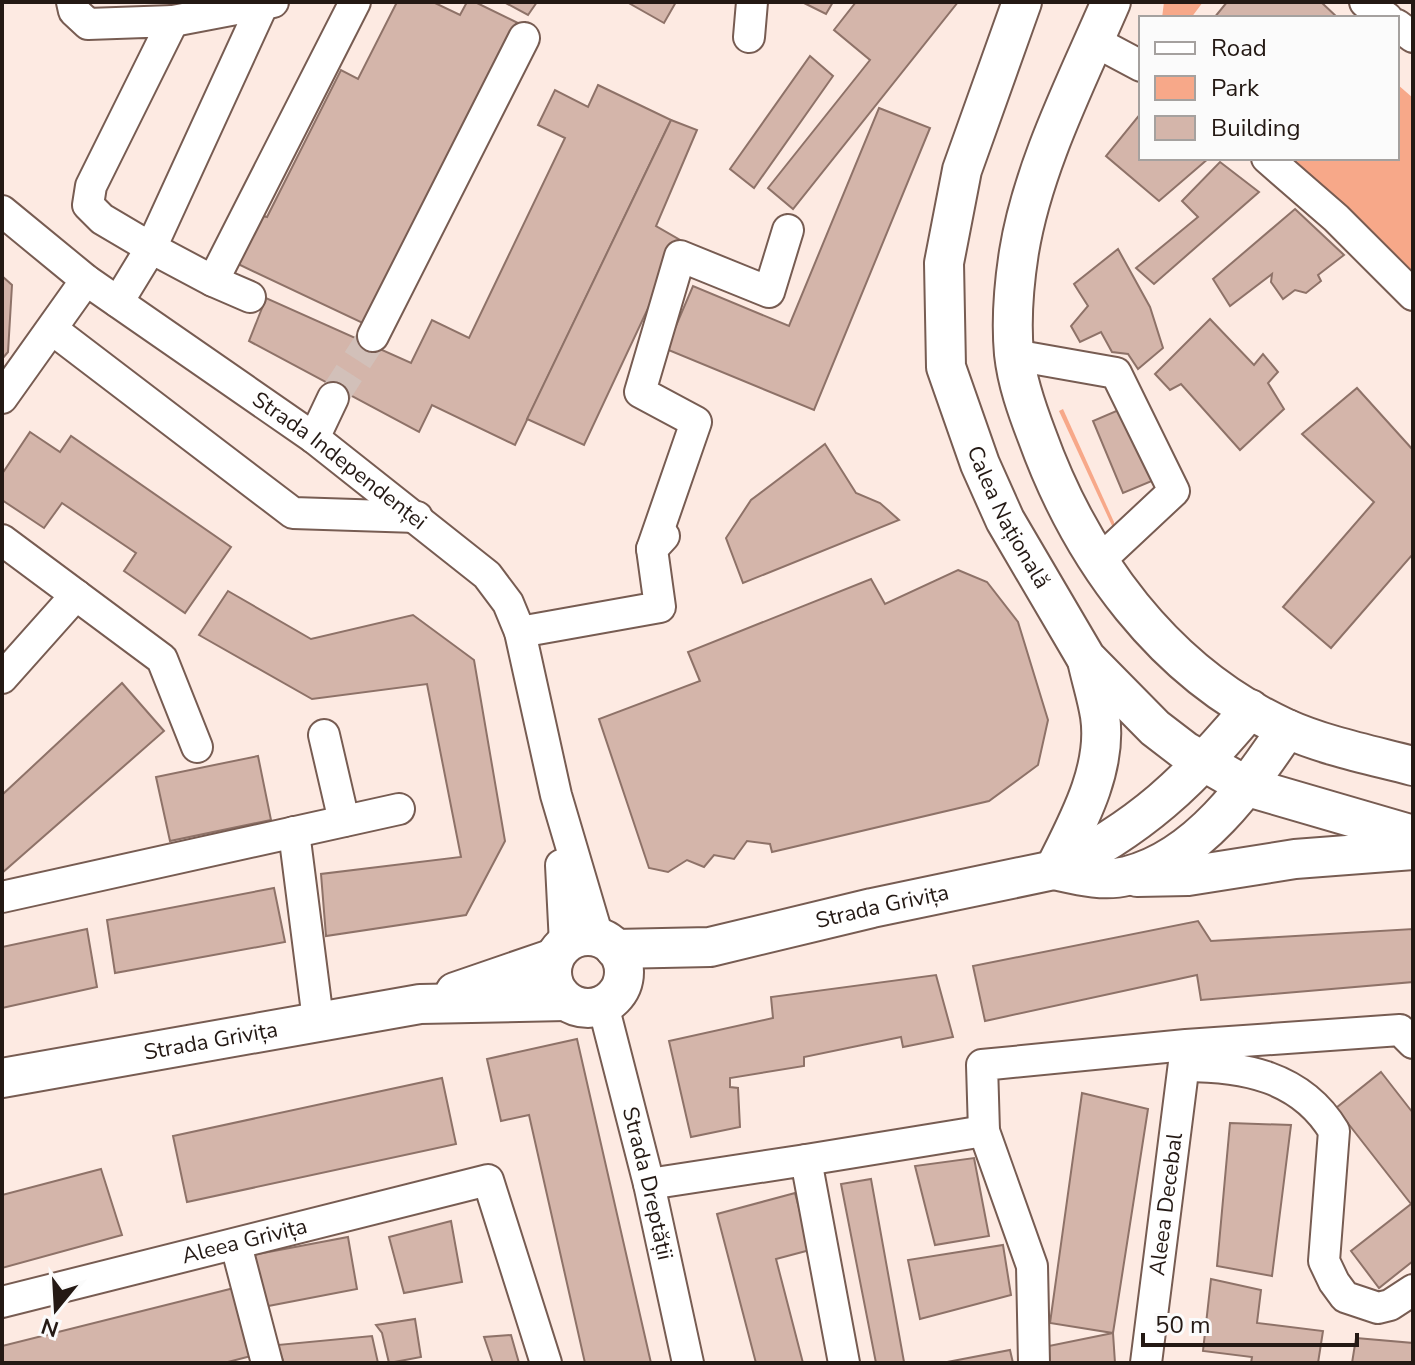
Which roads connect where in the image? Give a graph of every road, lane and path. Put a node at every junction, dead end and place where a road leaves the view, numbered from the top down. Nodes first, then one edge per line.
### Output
1 (72, 2) edge
2 (355, 2) edge
3 (752, 2) edge
4 (1022, 2) edge
5 (1111, 2) edge
6 (1365, 2) edge
7 (268, 3) edge
8 (1384, 16) edge
9 (173, 21) junction
10 (749, 37) dead end
11 (524, 38) dead end
12 (1094, 41) junction
13 (1139, 65) edge
14 (1269, 160) edge
15 (2, 211) edge
16 (788, 230) dead end
17 (151, 248) junction
18 (86, 280) junction
19 (213, 281) junction
20 (1413, 295) edge
21 (250, 297) dead end
22 (118, 302) junction
23 (53, 330) junction
24 (373, 336) tunnel mouth
25 (1014, 355) junction
26 (2, 398) edge
27 (333, 398) tunnel mouth
28 (314, 438) junction
29 (684, 514) dead end
30 (417, 517) junction
31 (2, 540) edge
32 (652, 549) junction
33 (1097, 563) junction
34 (76, 595) junction
35 (520, 632) junction
36 (1086, 658) junction
37 (2, 678) edge
38 (1250, 709) junction
39 (1287, 729) junction
40 (324, 735) dead end
41 (197, 747) dead end
42 (1206, 762) junction
43 (1413, 766) edge
44 (1248, 787) junction
45 (399, 809) dead end
46 (344, 821) junction
47 (294, 832) junction
48 (1413, 835) edge
49 (1413, 850) edge
50 (1054, 870) junction
51 (1126, 876) junction
52 (2, 897) edge
53 (583, 947) junction
54 (710, 947) junction
55 (610, 999) junction
56 (566, 1001) junction
57 (420, 1004) junction
58 (318, 1020) junction
59 (1407, 1036) edge
60 (1185, 1056) junction
61 (2, 1078) edge
62 (984, 1131) junction
63 (806, 1160) junction
64 (649, 1184) junction
65 (236, 1245) junction
66 (1413, 1290) edge
67 (2, 1302) edge
68 (267, 1363) edge
69 (546, 1363) edge
70 (688, 1363) edge
71 (844, 1363) edge
72 (1034, 1363) edge
73 (1146, 1363) edge

1 - 9 street
2 - 19 street
3 - 10 street
4 - 36 main road, Calea Națională
5 - 12 main road
6 - 8 street
7 - 9 street
7 - 17 street
9 - 17 street
11 - 24 street
12 - 13 street
12 - 25 main road
14 - 20 street
15 - 18 street, Strada Independenței
16 - 32 street
17 - 19 street
17 - 22 street
18 - 22 street, Strada Independenței
18 - 23 street
19 - 21 street
22 - 28 street, Strada Independenței
23 - 26 street
23 - 30 street
25 - 33 main road
25 - 33 street
27 - 28 street
28 - 30 street, Strada Independenței
29 - 32 street
30 - 35 street, Strada Independenței
31 - 34 street
32 - 35 street
33 - 38 main road
34 - 37 street
34 - 41 street
35 - 53 street, Strada Independenței
36 - 42 main road, Calea Națională
36 - 50 main road
38 - 39 main road
38 - 42 main road, Strada Grivița
39 - 43 main road
39 - 44 main road, Strada Grivița
40 - 46 street
42 - 44 main road, Calea Națională
42 - 50 main road, Strada Grivița
44 - 48 main road, Calea Națională
44 - 51 main road, Strada Grivița
45 - 46 street
46 - 47 street
47 - 52 street
47 - 58 street
49 - 51 main road
50 - 51 main road, Strada Grivița
50 - 54 main road, Strada Grivița
53 - 54 main road, Strada Grivița
53 - 55 main road
53 - 56 main road
53 - 57 main road, Strada Grivița
54 - 55 main road, Strada Grivița
55 - 56 main road
55 - 64 street, Strada Dreptății
56 - 57 main road, Strada Grivița
57 - 58 main road, Strada Grivița
58 - 61 main road, Strada Grivița
59 - 60 street
60 - 62 street
60 - 66 street
60 - 73 street, Aleea Decebal
62 - 63 street
62 - 72 street
63 - 64 street
63 - 71 street
64 - 70 street, Strada Dreptății
65 - 67 street, Aleea Grivița
65 - 68 street
65 - 69 street, Aleea Grivița

